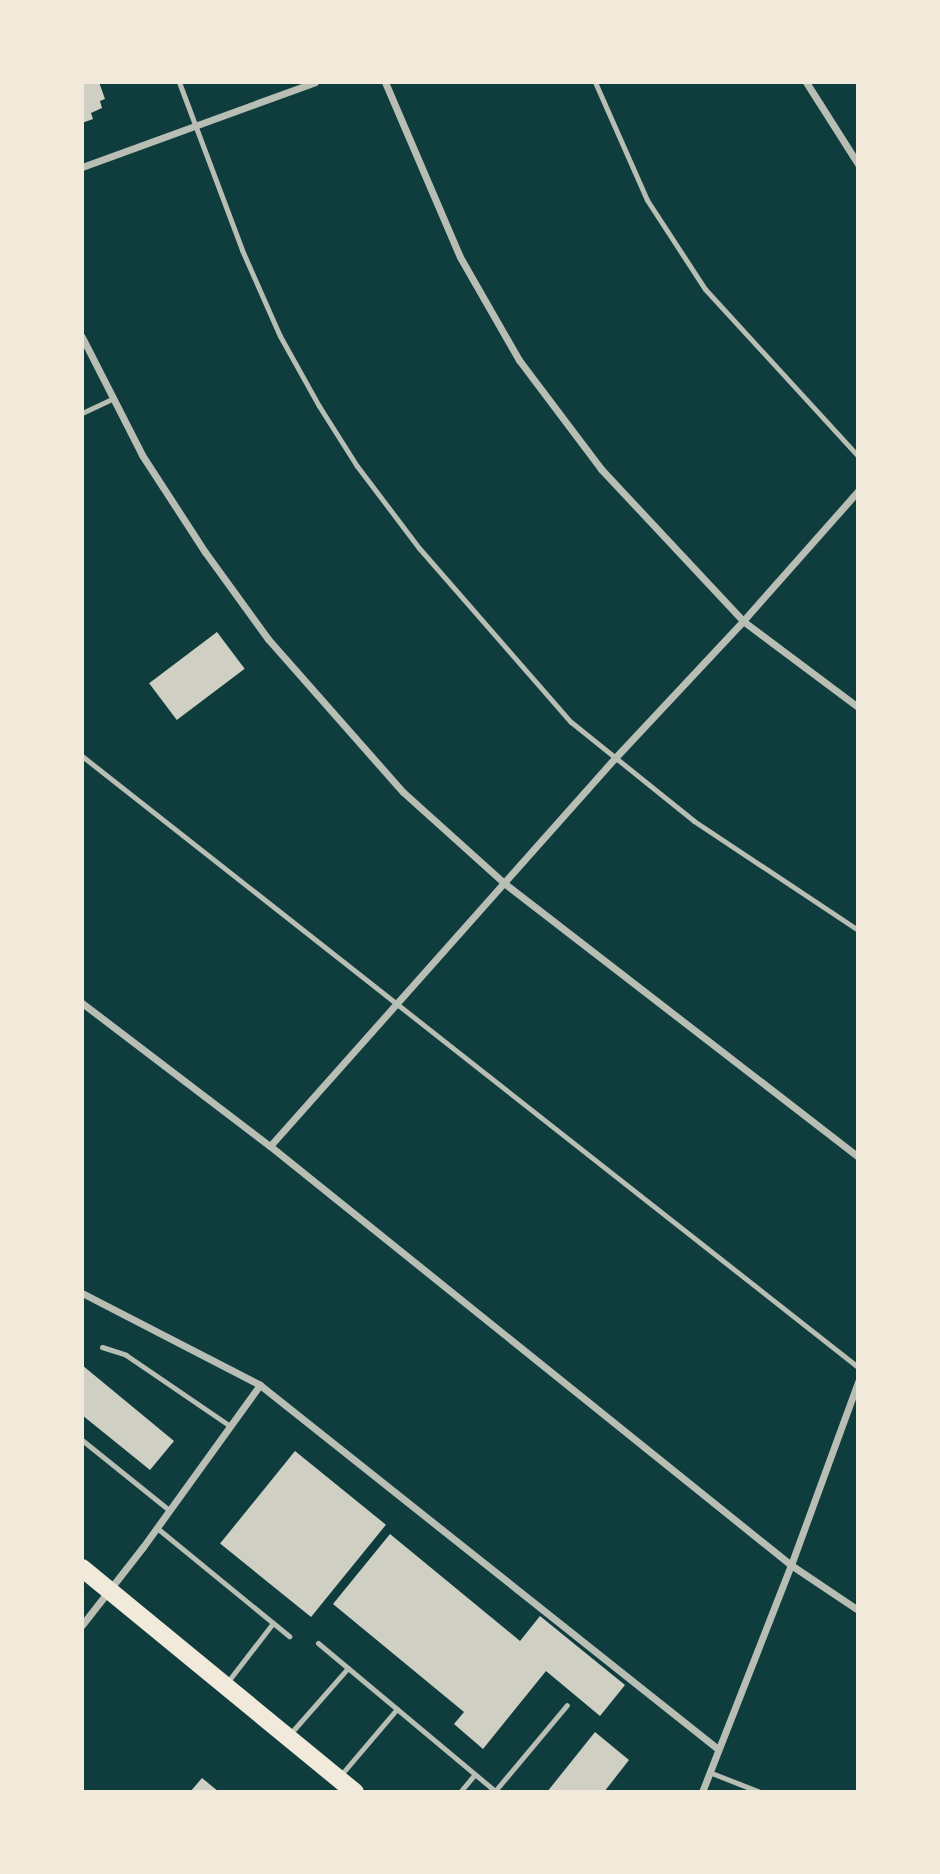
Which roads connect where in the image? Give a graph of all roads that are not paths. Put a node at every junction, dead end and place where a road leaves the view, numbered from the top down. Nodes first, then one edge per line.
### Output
1 (179, 82) edge
2 (315, 82) edge
3 (385, 82) edge
4 (595, 82) edge
5 (806, 82) edge
6 (194, 124) junction
7 (858, 164) edge
8 (82, 167) edge
9 (82, 337) edge
10 (112, 399) junction
11 (82, 413) edge
12 (858, 456) edge
13 (858, 491) edge
14 (743, 621) junction
15 (858, 707) edge
16 (82, 756) edge
17 (614, 759) junction
18 (504, 883) junction
19 (858, 930) edge
20 (82, 1003) edge
21 (396, 1004) junction
22 (270, 1146) junction
23 (858, 1157) edge
24 (82, 1293) edge
25 (102, 1347) dead end
26 (858, 1367) edge
27 (858, 1382) edge
28 (260, 1385) junction
29 (850, 1401) junction
30 (858, 1405) edge
31 (230, 1426) junction
32 (82, 1440) edge
33 (169, 1510) junction
34 (157, 1528) junction
35 (791, 1565) junction
36 (82, 1568) edge
37 (111, 1591) junction
38 (858, 1610) edge
39 (273, 1623) junction
40 (82, 1625) edge
41 (289, 1636) dead end
42 (318, 1643) dead end
43 (348, 1668) junction
44 (225, 1685) junction
45 (567, 1705) dead end
46 (397, 1709) junction
47 (288, 1736) junction
48 (718, 1749) junction
49 (709, 1772) junction
50 (475, 1774) junction
51 (338, 1778) junction
52 (355, 1792) edge
53 (460, 1792) edge
54 (495, 1792) edge
55 (702, 1792) edge
56 (760, 1792) edge

1 - 6 lane
2 - 6 street
3 - 14 street
4 - 12 lane
5 - 7 street
6 - 8 street
6 - 17 lane
9 - 10 street
10 - 11 lane
10 - 18 street
13 - 14 street
14 - 15 street
14 - 17 street
16 - 21 lane
17 - 18 street
17 - 19 lane
18 - 21 street
18 - 23 street
20 - 22 street
21 - 22 street
21 - 26 lane
22 - 35 street
24 - 28 street
25 - 31 lane
27 - 29 street
28 - 31 street
28 - 48 street
29 - 30 lane
29 - 35 street
31 - 33 street
32 - 33 lane
33 - 34 street
34 - 37 street
34 - 39 lane
35 - 38 street
35 - 48 street
36 - 37 main road
37 - 40 street
37 - 44 main road
39 - 41 lane
39 - 44 lane
42 - 43 lane
43 - 46 lane
43 - 47 lane
44 - 47 main road
45 - 54 lane
46 - 50 lane
46 - 51 lane
47 - 51 main road
48 - 49 street
49 - 55 street
49 - 56 lane
50 - 53 lane
50 - 54 lane
51 - 52 main road

